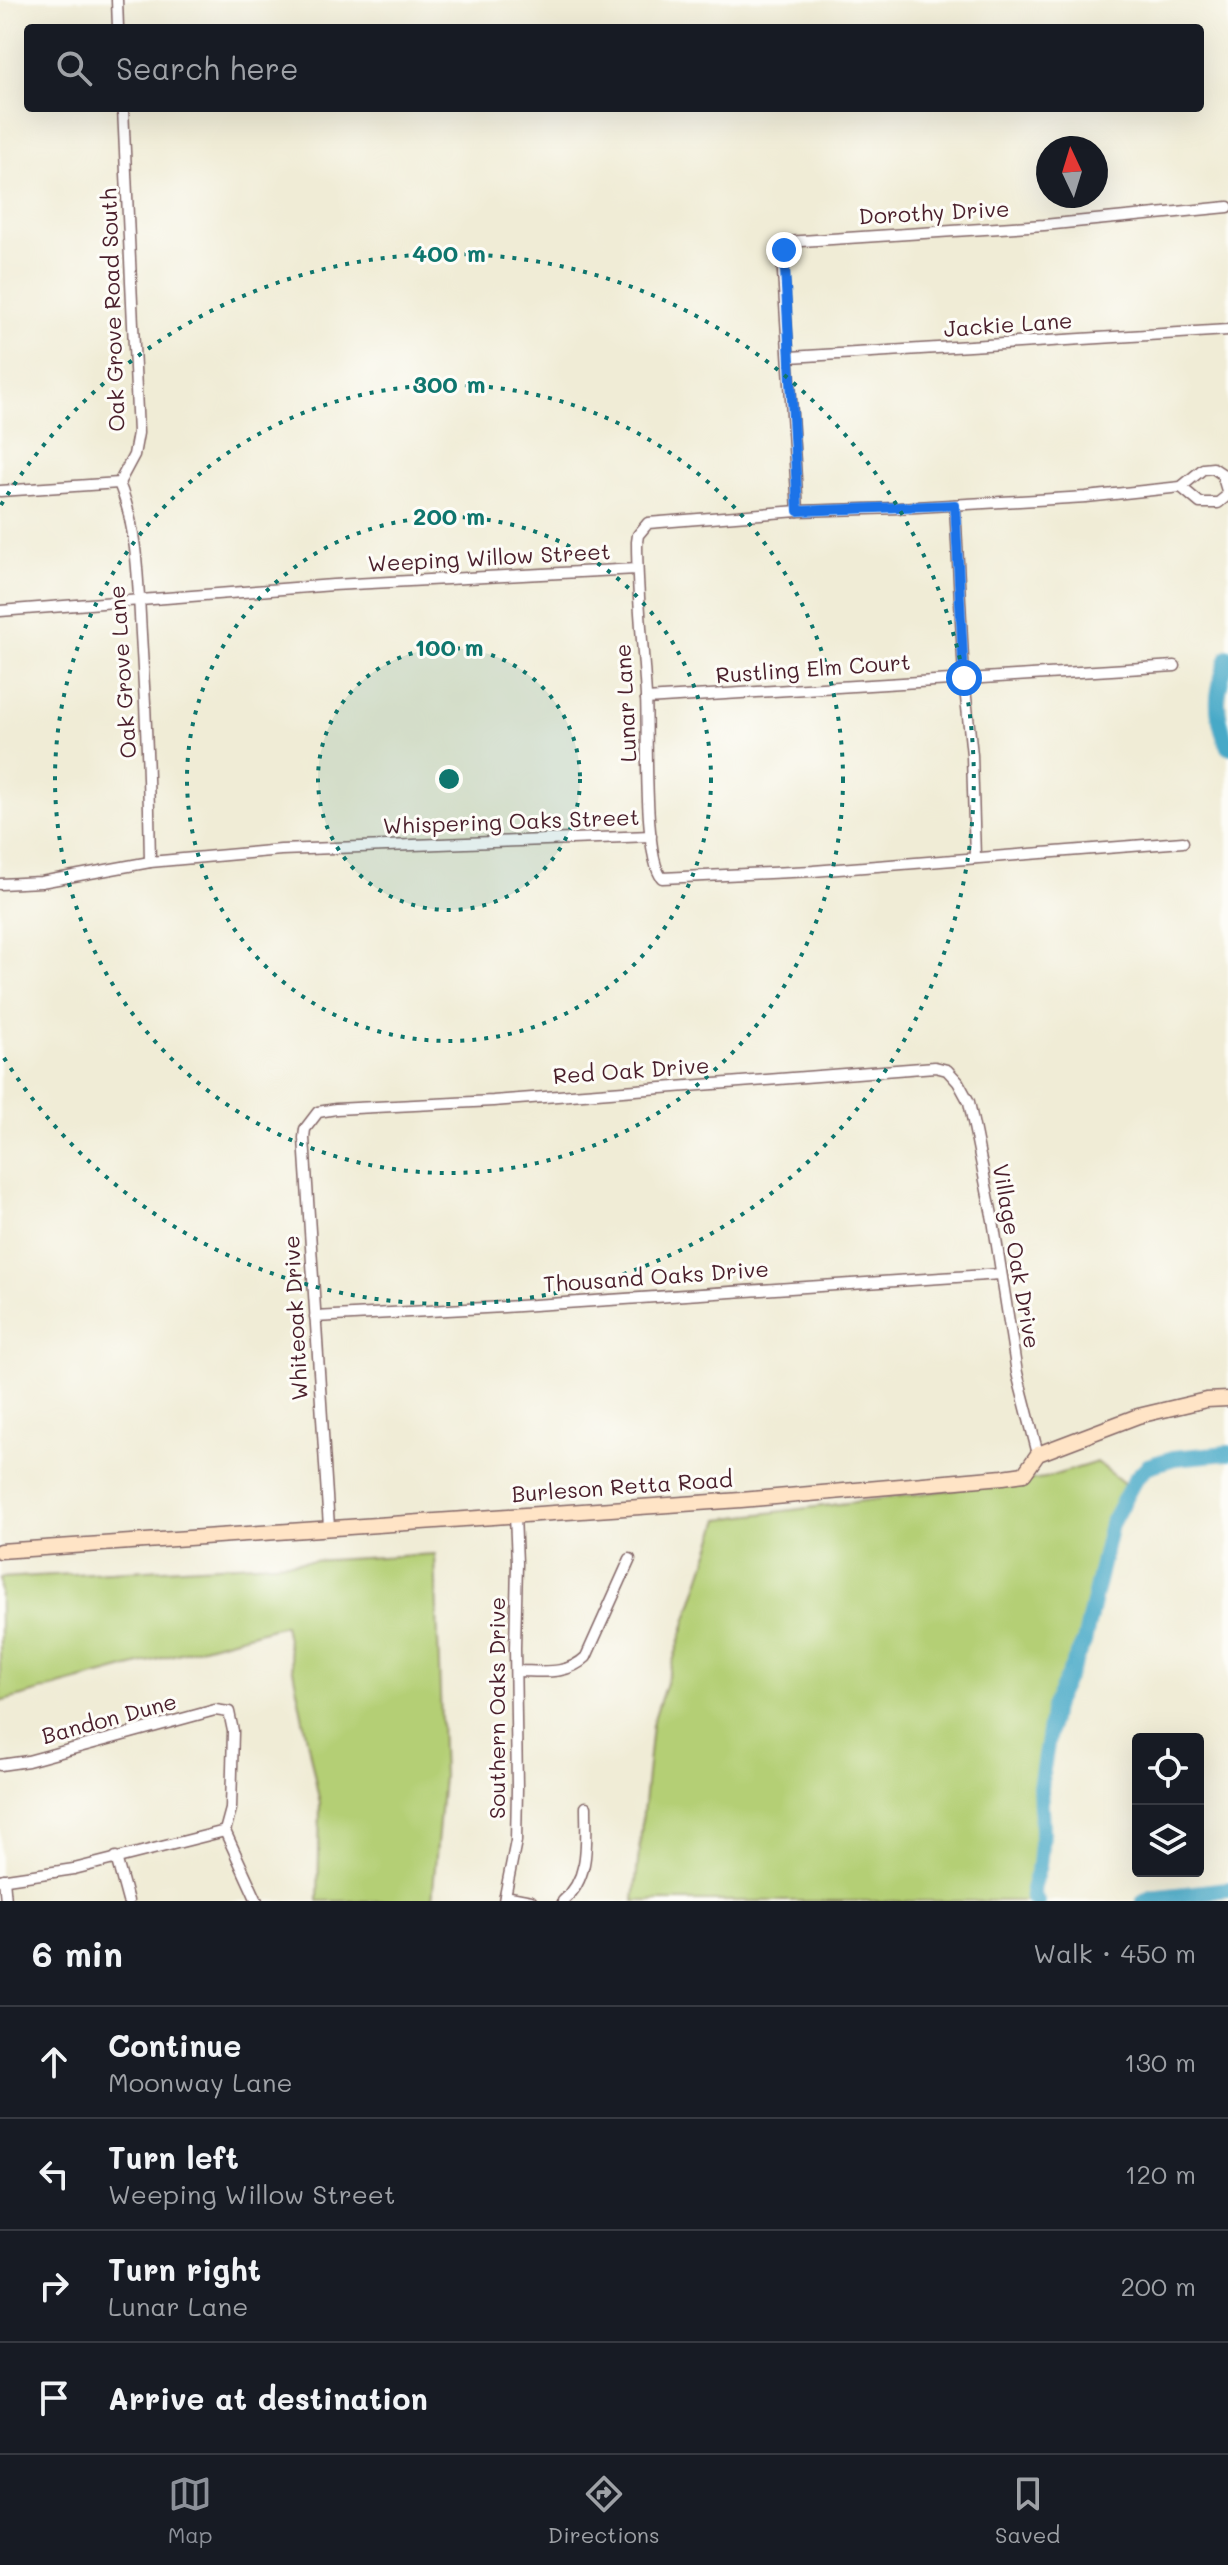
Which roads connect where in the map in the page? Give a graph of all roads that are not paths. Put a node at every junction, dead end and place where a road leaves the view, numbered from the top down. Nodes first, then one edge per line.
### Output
1 (117, 0) edge
2 (118, 24) edge
3 (123, 112) edge
4 (1228, 207) edge
5 (1228, 330) edge
6 (790, 357) junction
7 (119, 483) junction
8 (1181, 487) junction
9 (0, 491) edge
10 (1228, 494) edge
11 (955, 505) junction
12 (798, 511) junction
13 (637, 569) junction
14 (139, 602) junction
15 (0, 611) edge
16 (1175, 666) dead end
17 (964, 678) junction
18 (646, 699) junction
19 (651, 836) junction
20 (1183, 842) dead end
21 (975, 858) junction
22 (150, 862) junction
23 (0, 884) edge
24 (947, 1070) joint
25 (318, 1112) joint
26 (1001, 1274) junction
27 (315, 1317) junction
28 (1228, 1399) edge
29 (1038, 1454) junction
30 (515, 1515) junction
31 (329, 1527) junction
32 (0, 1551) edge
33 (630, 1559) dead end
34 (516, 1671) junction
35 (0, 1765) edge
36 (586, 1807) dead end
37 (225, 1831) junction
38 (116, 1857) junction
39 (2, 1880) edge
40 (504, 1898) edge
41 (6, 1901) edge
42 (128, 1901) edge
43 (257, 1901) edge
44 (531, 1901) edge
45 (563, 1901) edge

1 - 2 street
3 - 7 street, Oak Grove Road South
4 - 6 street, Dorothy Drive
5 - 6 street, Jackie Lane
6 - 12 street
7 - 9 street
7 - 14 street, Oak Grove Lane
8 - 10 street, Weeping Willow Street
8 - 10 street, Weeping Willow Street
8 - 11 street, Weeping Willow Street
11 - 12 street, Weeping Willow Street
11 - 17 street
12 - 13 street, Weeping Willow Street
13 - 14 street, Weeping Willow Street
13 - 18 street, Lunar Lane
14 - 15 street, Weeping Willow Street
14 - 22 street, Oak Grove Lane
16 - 17 street, Rustling Elm Court
17 - 18 street, Rustling Elm Court
17 - 21 street
18 - 19 street, Lunar Lane
19 - 21 street, Whispering Oaks Street
19 - 22 street, Whispering Oaks Street
20 - 21 street, Whispering Oaks Street
22 - 23 street, Whispering Oaks Street
24 - 25 street, Red Oak Drive
24 - 26 street, Village Oak Drive
25 - 27 street, Whiteoak Drive
26 - 27 street, Thousand Oaks Drive
26 - 29 street, Village Oak Drive
27 - 31 street, Whiteoak Drive
28 - 29 street, Burleson Retta Road
29 - 30 street, Burleson Retta Road
30 - 31 street, Burleson Retta Road
30 - 34 street, Southern Oaks Drive
31 - 32 street, Burleson Retta Road
33 - 34 street
34 - 40 street, Southern Oaks Drive
35 - 37 street, Bandon Dune
36 - 45 street
37 - 38 street
37 - 43 street
38 - 39 street
38 - 42 street
39 - 41 street
40 - 44 street

